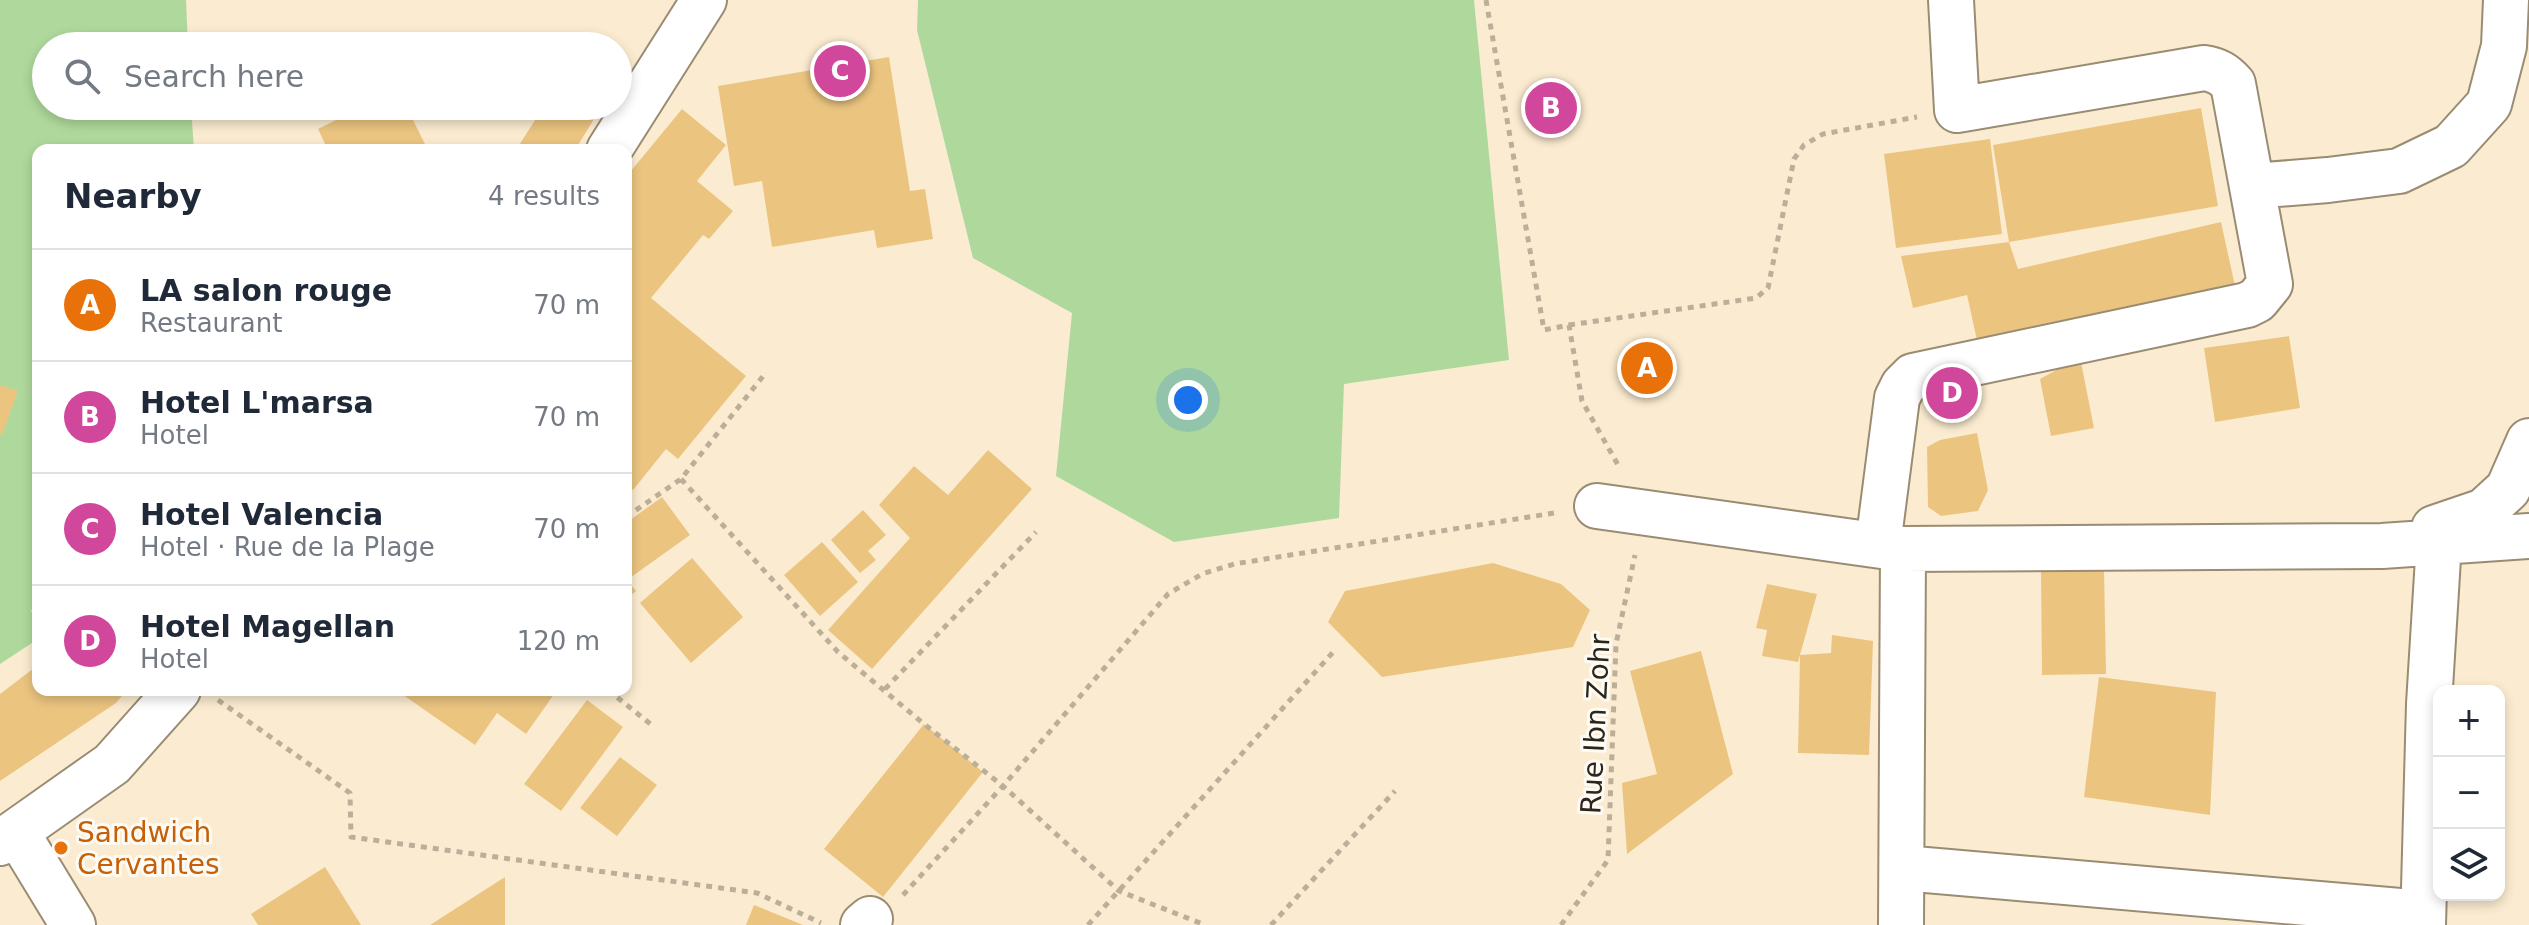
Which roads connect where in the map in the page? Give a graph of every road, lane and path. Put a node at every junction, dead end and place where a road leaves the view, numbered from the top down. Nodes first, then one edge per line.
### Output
1 (704, 0) edge
2 (1486, 0) edge
3 (1951, 0) edge
4 (2506, 0) edge
5 (1957, 110) junction
6 (632, 114) edge
7 (628, 120) edge
8 (613, 144) edge
9 (2253, 186) junction
10 (1569, 325) junction
11 (764, 375) dead end
12 (2529, 441) edge
13 (681, 479) junction
14 (1597, 506) joint
15 (1644, 512) junction
16 (632, 513) edge
17 (1036, 532) dead end
18 (2529, 536) edge
19 (2439, 542) junction
20 (2382, 546) junction
21 (1891, 547) junction
22 (1335, 650) dead end
23 (885, 689) junction
24 (195, 696) edge
25 (200, 696) edge
26 (616, 696) edge
27 (653, 726) dead end
28 (1003, 786) junction
29 (1395, 791) dead end
30 (8, 838) edge
31 (1903, 868) junction
32 (1119, 891) junction
33 (2423, 919) edge
34 (867, 922) edge
35 (73, 925) edge
36 (824, 925) edge
37 (1088, 925) edge
38 (1205, 925) edge
39 (1271, 925) edge
40 (1561, 925) edge
41 (1901, 925) edge

1 - 6 street
2 - 10 path
3 - 5 street
4 - 9 street
5 - 9 street
5 - 10 path
7 - 8 street
9 - 21 street
10 - 15 path
11 - 13 path
12 - 20 street
13 - 16 path
13 - 23 path
14 - 15 street
14 - 28 path
15 - 21 street
15 - 40 path, Rue Ibn Zohr
17 - 23 path
18 - 19 street
19 - 20 street
19 - 33 street
20 - 21 street
21 - 31 street
22 - 32 path
23 - 28 path
24 - 30 street
25 - 36 path
26 - 27 path
28 - 32 path
28 - 34 path
29 - 39 path
30 - 35 street
31 - 33 street
31 - 41 street
32 - 37 path
32 - 38 path

